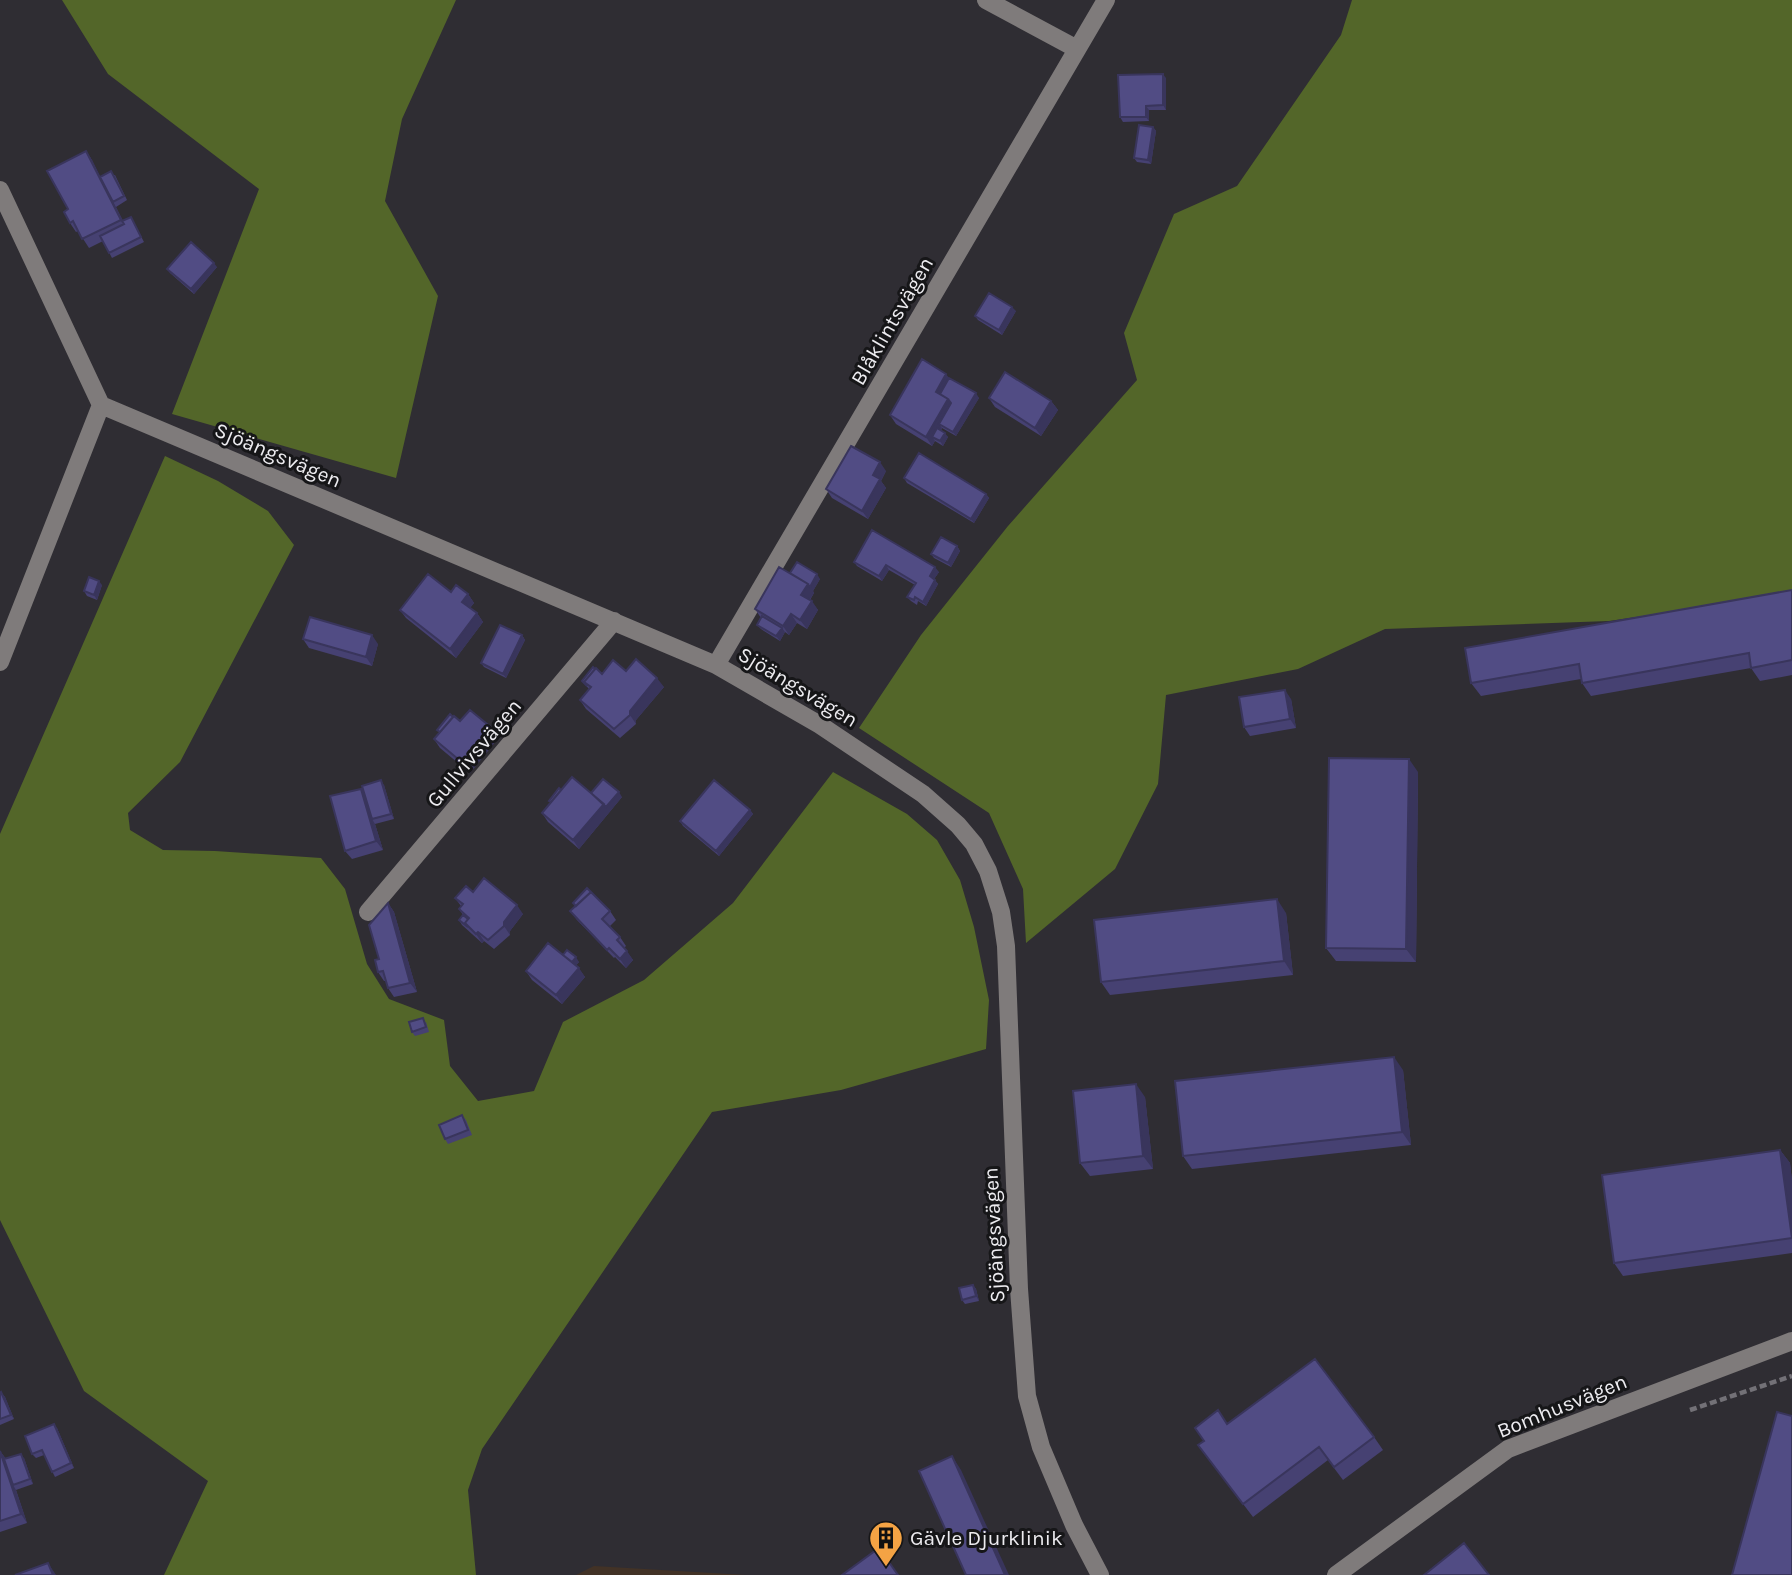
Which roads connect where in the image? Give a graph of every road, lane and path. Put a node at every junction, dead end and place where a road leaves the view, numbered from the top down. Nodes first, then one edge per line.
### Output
1 (986, 0) edge
2 (1106, 0) edge
3 (1077, 49) junction
4 (0, 190) edge
5 (101, 405) junction
6 (614, 621) junction
7 (0, 662) edge
8 (716, 665) junction
9 (368, 912) dead end
10 (1792, 1341) edge
11 (1792, 1376) edge
12 (1688, 1411) dead end
13 (1100, 1575) edge
14 (1336, 1575) edge

1 - 3 street
2 - 3 street, Blåklintsvägen
3 - 8 street, Blåklintsvägen
4 - 5 street
5 - 6 street, Sjöängsvägen
5 - 7 street
6 - 8 street, Sjöängsvägen
6 - 9 street, Gullvivsvägen
8 - 13 street, Sjöängsvägen
10 - 14 street, Bomhusvägen
11 - 12 path

